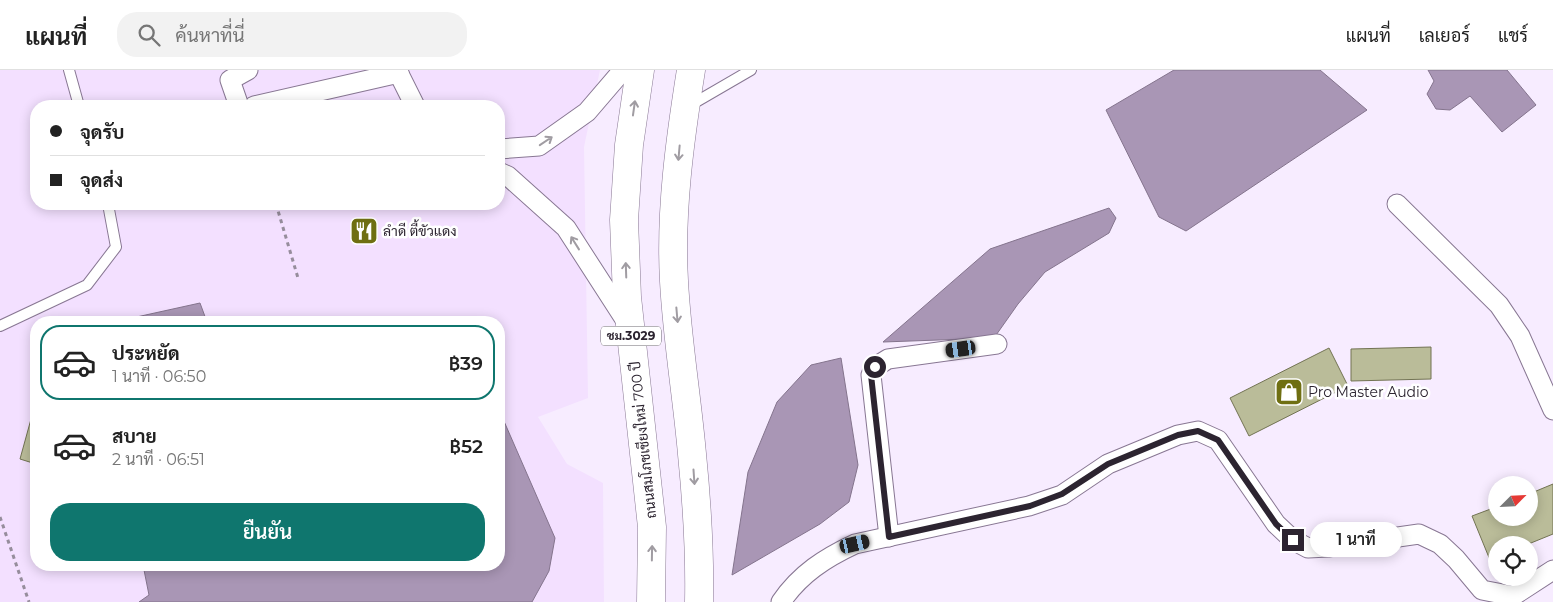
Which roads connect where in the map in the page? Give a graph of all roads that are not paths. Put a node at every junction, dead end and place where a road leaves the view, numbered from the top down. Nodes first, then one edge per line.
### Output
1 (69, 70) edge
2 (248, 70) edge
3 (624, 70) edge
4 (640, 70) edge
5 (691, 70) edge
6 (751, 70) edge
7 (398, 71) edge
8 (77, 100) edge
9 (237, 100) edge
10 (279, 100) edge
11 (412, 100) edge
12 (685, 108) junction
13 (505, 149) edge
14 (505, 175) edge
15 (1397, 204) dead end
16 (109, 210) edge
17 (0, 326) edge
18 (630, 328) junction
19 (997, 344) dead end
20 (1553, 410) edge
21 (889, 537) junction
22 (1553, 570) edge
23 (651, 602) edge
24 (699, 602) edge
25 (781, 602) edge

1 - 8 lane
2 - 9 street
13 -> 3 street
18 -> 4 main road, ถนนสมโภชเชียงใหม่ 700 ปี / ชม.3029
5 - 12 main road, ชม.3029
6 - 12 lane
7 - 10 street
7 - 11 street
12 -> 24 main road, ชม.3029
18 -> 14 street
15 - 20 street
16 - 17 lane
23 -> 18 main road, ถนนสมโภชเชียงใหม่ 700 ปี / ชม.3029
19 - 21 street
21 - 22 street
21 - 25 street

